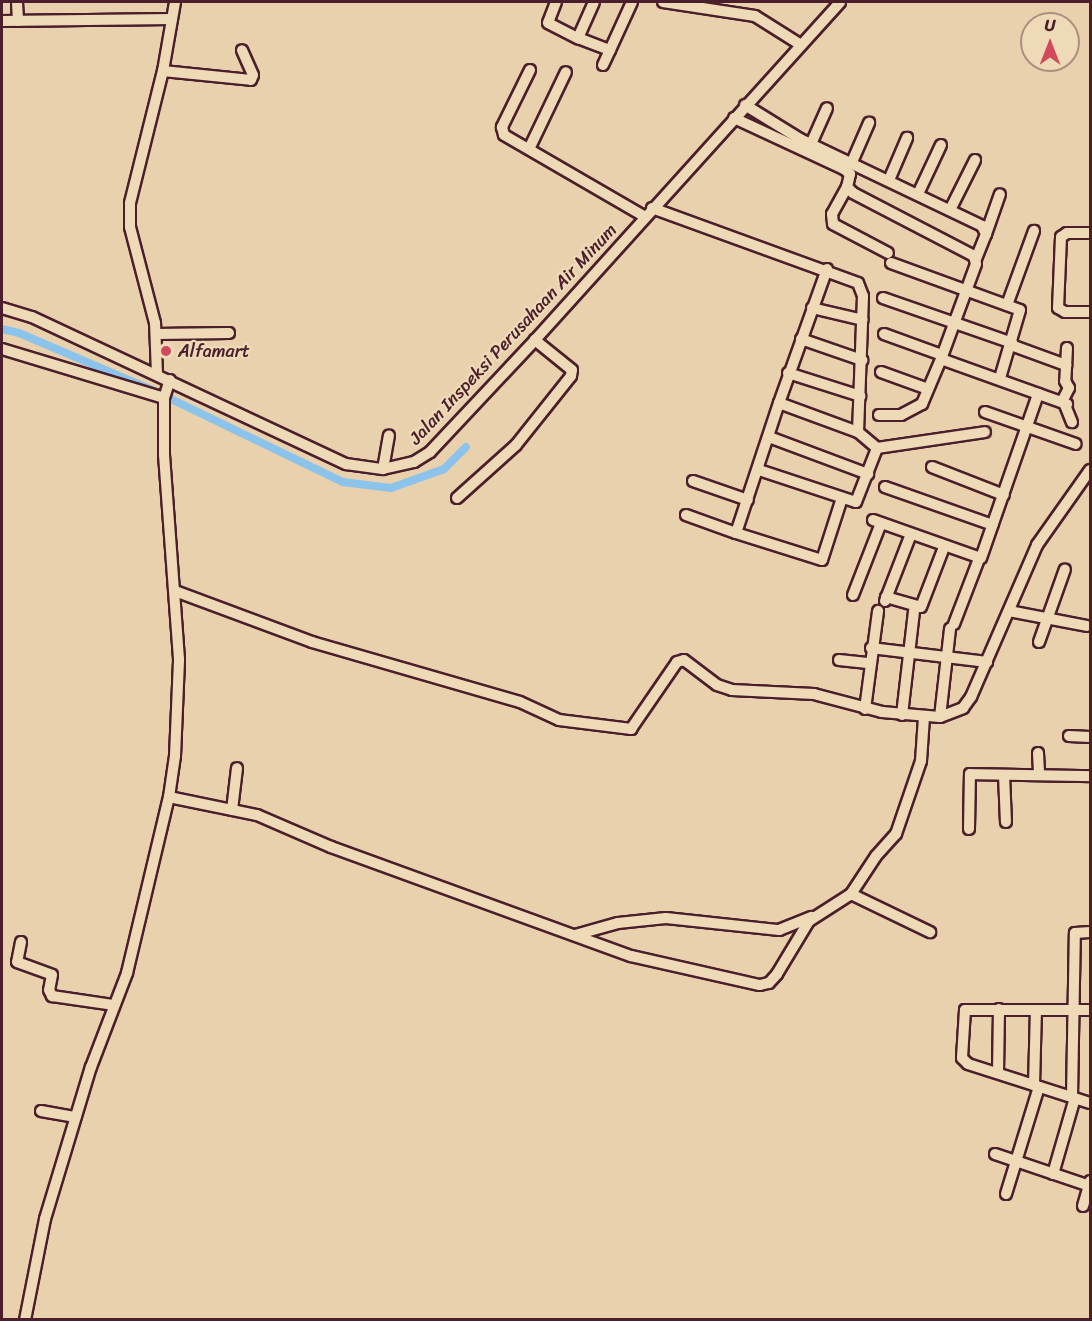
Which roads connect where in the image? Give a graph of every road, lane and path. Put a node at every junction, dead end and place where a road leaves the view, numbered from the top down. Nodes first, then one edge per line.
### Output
1 (17, 2) edge
2 (175, 2) edge
3 (556, 2) edge
4 (594, 2) edge
5 (632, 2) edge
6 (663, 2) edge
7 (840, 2) edge
8 (172, 19) junction
9 (2, 21) edge
10 (18, 21) junction
11 (578, 38) junction
12 (801, 45) junction
13 (242, 50) dead end
14 (610, 50) junction
15 (603, 65) dead end
16 (530, 70) dead end
17 (163, 71) junction
18 (566, 72) dead end
19 (746, 105) junction
20 (827, 108) dead end
21 (734, 118) junction
22 (869, 123) dead end
23 (907, 138) dead end
24 (811, 144) junction
25 (941, 145) dead end
26 (531, 147) junction
27 (975, 160) dead end
28 (852, 162) junction
29 (889, 180) junction
30 (847, 187) junction
31 (918, 194) junction
32 (1000, 194) dead end
33 (950, 210) junction
34 (648, 212) junction
35 (1034, 231) dead end
36 (1090, 233) edge
37 (986, 234) junction
38 (976, 259) junction
39 (826, 269) junction
40 (966, 290) junction
41 (883, 298) dead end
42 (1007, 305) junction
43 (2, 308) edge
44 (812, 308) junction
45 (1090, 312) edge
46 (863, 320) junction
47 (954, 322) junction
48 (229, 333) dead end
49 (156, 334) junction
50 (884, 334) dead end
51 (801, 339) junction
52 (535, 340) junction
53 (1011, 344) junction
54 (1067, 348) dead end
55 (2, 349) edge
56 (941, 357) junction
57 (862, 360) junction
58 (1066, 365) junction
59 (881, 372) dead end
60 (788, 373) junction
61 (157, 375) junction
62 (1000, 378) junction
63 (171, 380) junction
64 (928, 389) junction
65 (1038, 394) junction
66 (860, 396) junction
67 (164, 398) junction
68 (778, 403) junction
69 (1067, 404) junction
70 (985, 411) dead end
71 (879, 415) dead end
72 (1072, 422) dead end
73 (1028, 427) junction
74 (858, 432) junction
75 (985, 432) dead end
76 (389, 436) dead end
77 (769, 437) junction
78 (1076, 444) dead end
79 (877, 448) junction
80 (932, 466) dead end
81 (383, 469) junction
82 (759, 470) junction
83 (1090, 470) edge
84 (868, 474) junction
85 (693, 481) dead end
86 (885, 487) dead end
87 (1004, 495) junction
88 (457, 498) dead end
89 (842, 498) junction
90 (748, 500) junction
91 (686, 516) dead end
92 (993, 525) junction
93 (736, 533) junction
94 (911, 534) junction
95 (944, 547) junction
96 (979, 559) junction
97 (1065, 569) dead end
98 (176, 591) junction
99 (853, 595) dead end
100 (878, 611) dead end
101 (914, 611) dead end
102 (1010, 611) junction
103 (1045, 618) junction
104 (1087, 626) dead end
105 (1039, 642) dead end
106 (872, 648) junction
107 (910, 652) junction
108 (947, 656) junction
109 (839, 660) dead end
110 (987, 662) junction
111 (870, 663) junction
112 (866, 709) junction
113 (902, 716) junction
114 (924, 717) junction
115 (940, 717) junction
116 (1069, 736) dead end
117 (1090, 737) edge
118 (1038, 753) dead end
119 (237, 768) dead end
120 (1004, 774) junction
121 (1039, 775) junction
122 (1090, 776) edge
123 (169, 797) junction
124 (232, 810) junction
125 (1006, 822) dead end
126 (969, 829) dead end
127 (851, 894) junction
128 (814, 916) junction
129 (930, 932) dead end
130 (1090, 932) edge
131 (575, 935) junction
132 (21, 942) dead end
133 (114, 1005) junction
134 (999, 1009) junction
135 (1036, 1010) junction
136 (1074, 1010) junction
137 (1090, 1010) edge
138 (998, 1073) junction
139 (1037, 1086) junction
140 (1073, 1098) junction
141 (1090, 1103) edge
142 (41, 1111) dead end
143 (75, 1117) junction
144 (995, 1154) dead end
145 (1017, 1162) junction
146 (1053, 1174) junction
147 (1090, 1184) edge
148 (1006, 1194) dead end
149 (1083, 1206) dead end
150 (25, 1320) edge

1 - 10 street
2 - 8 street
3 - 11 street
4 - 11 street
5 - 14 street
6 - 12 street
7 - 12 street, Jalan Inspeksi Perusahaan Air Minum
8 - 10 street
8 - 17 street
9 - 10 street
11 - 14 street
12 - 19 street, Jalan Inspeksi Perusahaan Air Minum
13 - 17 street
14 - 15 street
16 - 26 street
17 - 49 street
18 - 26 street
19 - 21 street, Jalan Inspeksi Perusahaan Air Minum
19 - 24 street
20 - 24 street
21 - 30 street
21 - 34 street, Jalan Inspeksi Perusahaan Air Minum
22 - 28 street
23 - 29 street
24 - 28 street
25 - 31 street
26 - 34 street
27 - 33 street
28 - 29 street
29 - 31 street
30 - 38 street
30 - 40 street
31 - 33 street
32 - 37 street
33 - 37 street
34 - 39 street
34 - 52 street, Jalan Inspeksi Perusahaan Air Minum
35 - 42 street
36 - 45 street
37 - 38 street
38 - 40 street
39 - 44 street
39 - 46 street
40 - 42 street
40 - 47 street
41 - 47 street
42 - 53 street
43 - 61 street, Jalan Inspeksi Perusahaan Air Minum
44 - 46 street
44 - 51 street
46 - 57 street
47 - 53 street
47 - 56 street
48 - 49 street
49 - 61 street
50 - 56 street
51 - 57 street
51 - 60 street
52 - 81 street, Jalan Inspeksi Perusahaan Air Minum
52 - 88 street
53 - 58 street
53 - 62 street
54 - 58 street
55 - 67 street
56 - 62 street
56 - 64 street
57 - 66 street
58 - 69 street
59 - 64 street
60 - 66 street
60 - 68 street
61 - 63 street, Jalan Inspeksi Perusahaan Air Minum
62 - 65 street
63 - 67 street
63 - 81 street, Jalan Inspeksi Perusahaan Air Minum
64 - 71 street
65 - 69 street
65 - 73 street
66 - 74 street
67 - 98 street
68 - 74 street
68 - 77 street
69 - 72 street
70 - 73 street
73 - 78 street
73 - 87 street
74 - 79 street
75 - 79 street
76 - 81 street
77 - 82 street
77 - 84 street
79 - 84 street
80 - 87 street
82 - 89 street
82 - 90 street
83 - 102 street
84 - 89 street
85 - 90 street
86 - 92 street
87 - 92 street
89 - 93 street
90 - 93 street
91 - 93 street
92 - 96 street
94 - 95 street
94 - 95 street
94 - 99 street
95 - 96 street
96 - 108 street
97 - 103 street
98 - 112 street
98 - 123 street
100 - 106 street
101 - 107 street
102 - 103 street
102 - 110 street
103 - 104 street
103 - 105 street
106 - 107 street
106 - 111 street
107 - 108 street
107 - 113 street
108 - 110 street
108 - 115 street
109 - 111 street
110 - 115 street
111 - 112 street
112 - 113 street
113 - 114 street
114 - 115 street
114 - 127 street
116 - 117 street
118 - 121 street
119 - 124 street
120 - 121 street
120 - 125 street
120 - 126 street
121 - 122 street
123 - 124 street
123 - 133 street
124 - 131 street
127 - 128 street
127 - 129 street
128 - 131 street
128 - 131 street
130 - 136 street
132 - 133 street
133 - 143 street
134 - 135 street
134 - 138 street
134 - 138 street
135 - 136 street
135 - 139 street
136 - 137 street
136 - 140 street
138 - 139 street
139 - 140 street
139 - 145 street
140 - 141 street
140 - 146 street
142 - 143 street
143 - 150 street
144 - 145 street
145 - 146 street
145 - 148 street
146 - 147 street
147 - 149 street

